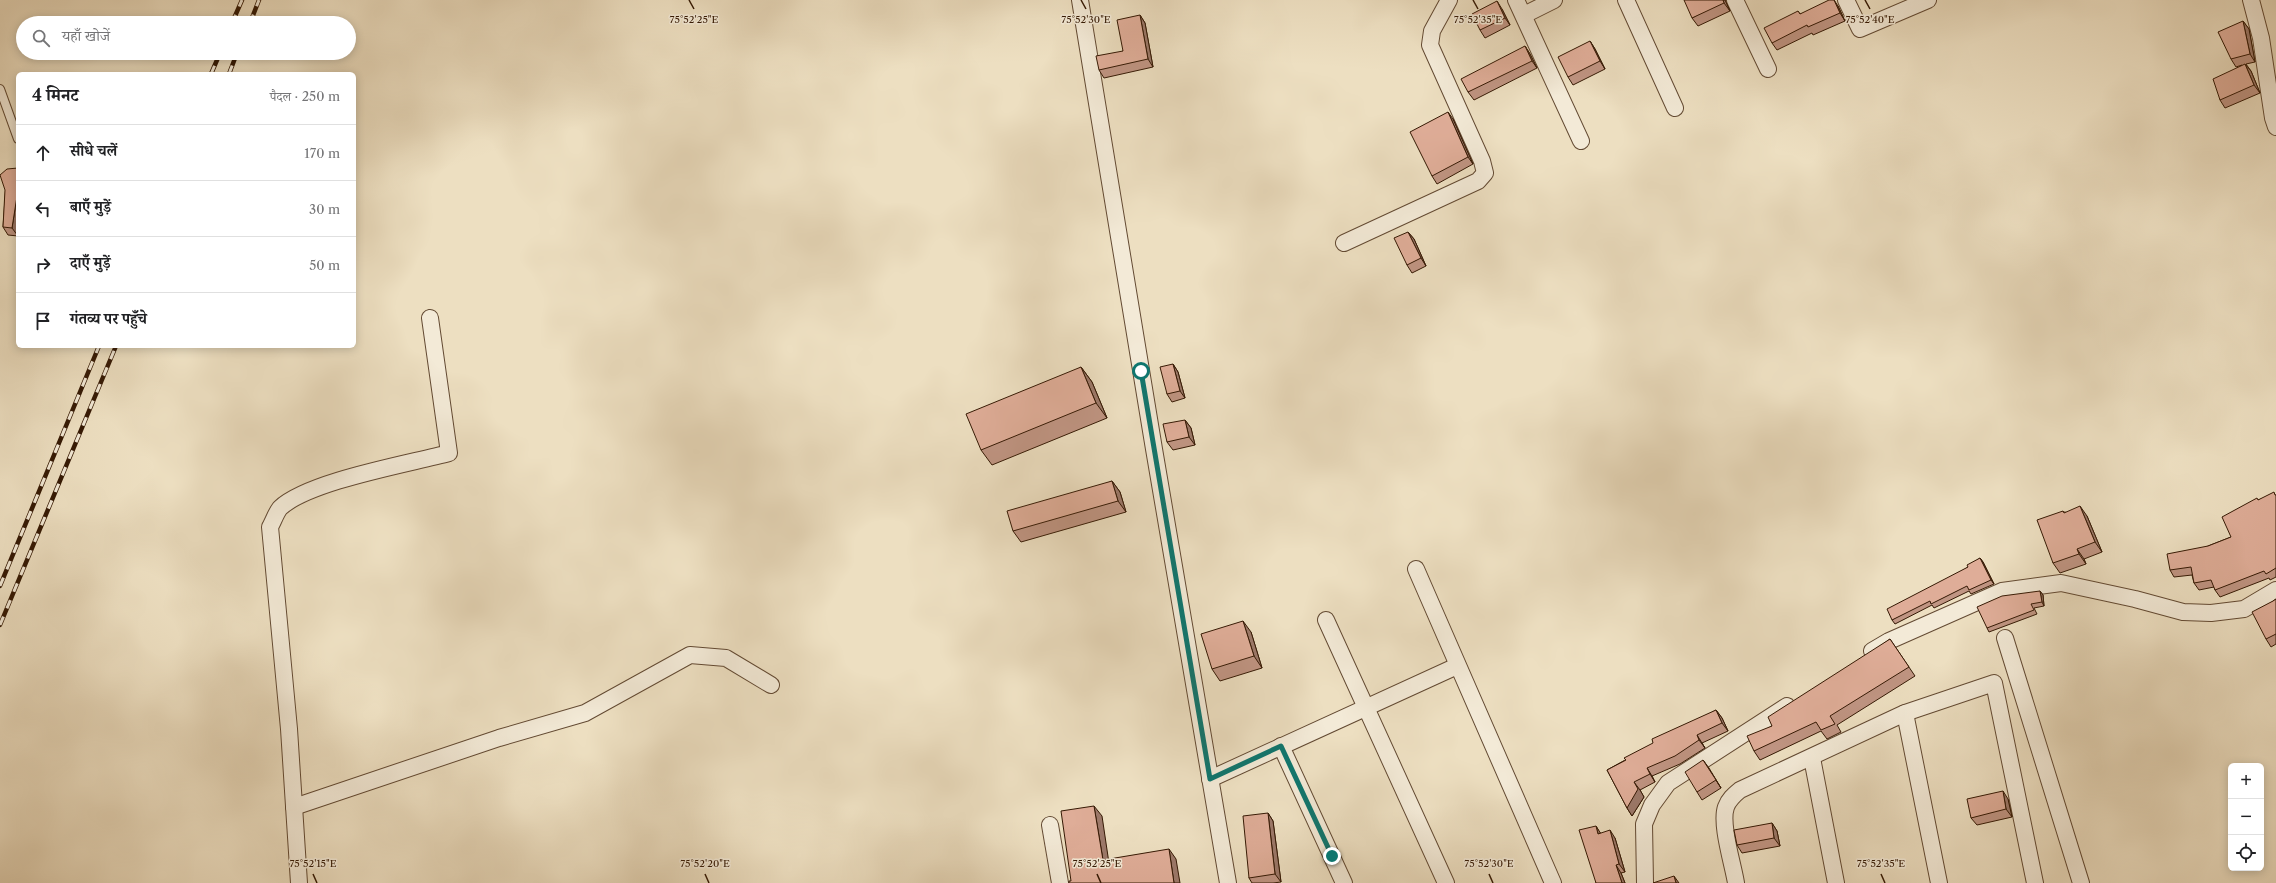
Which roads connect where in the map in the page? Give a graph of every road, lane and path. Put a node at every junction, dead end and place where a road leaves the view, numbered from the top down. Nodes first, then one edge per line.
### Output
1 (1080, 0) edge
2 (1449, 0) edge
3 (1516, 0) edge
4 (1554, 0) edge
5 (1626, 0) edge
6 (1735, 0) edge
7 (1846, 0) edge
8 (1928, 0) edge
9 (2251, 0) edge
10 (1524, 15) junction
11 (1768, 69) dead end
12 (0, 89) edge
13 (1675, 108) dead end
14 (2276, 127) edge
15 (16, 133) edge
16 (1582, 141) dead end
17 (1344, 243) dead end
18 (430, 318) dead end
19 (1416, 570) dead end
20 (2276, 590) edge
21 (1326, 620) dead end
22 (2005, 638) dead end
23 (1862, 658) edge
24 (1457, 666) junction
25 (2017, 676) junction
26 (1994, 683) junction
27 (771, 685) dead end
28 (1802, 696) edge
29 (1366, 708) junction
30 (1905, 713) junction
31 (1281, 746) junction
32 (1812, 758) junction
33 (1210, 779) junction
34 (294, 807) junction
35 (1050, 825) dead end
36 (299, 883) edge
37 (1060, 883) edge
38 (1228, 883) edge
39 (1344, 883) edge
40 (1446, 883) edge
41 (1553, 883) edge
42 (1645, 883) edge
43 (1736, 883) edge
44 (1836, 883) edge
45 (1939, 883) edge
46 (2035, 883) edge
47 (2081, 883) edge

1 - 33 street
2 - 17 street
3 - 10 street
4 - 10 street
5 - 13 street
6 - 11 street
7 - 8 street
9 - 14 street
10 - 16 street
12 - 15 lane
18 - 34 street
19 - 24 street
20 - 23 street
21 - 29 street
22 - 25 street
24 - 29 street
24 - 41 street
25 - 26 street
25 - 47 street
26 - 30 street
26 - 46 street
27 - 34 street
28 - 42 street
29 - 31 street
29 - 40 street
30 - 32 street
30 - 45 street
31 - 33 street
31 - 39 street
32 - 43 street
32 - 44 street
33 - 38 street
34 - 36 street
35 - 37 street

